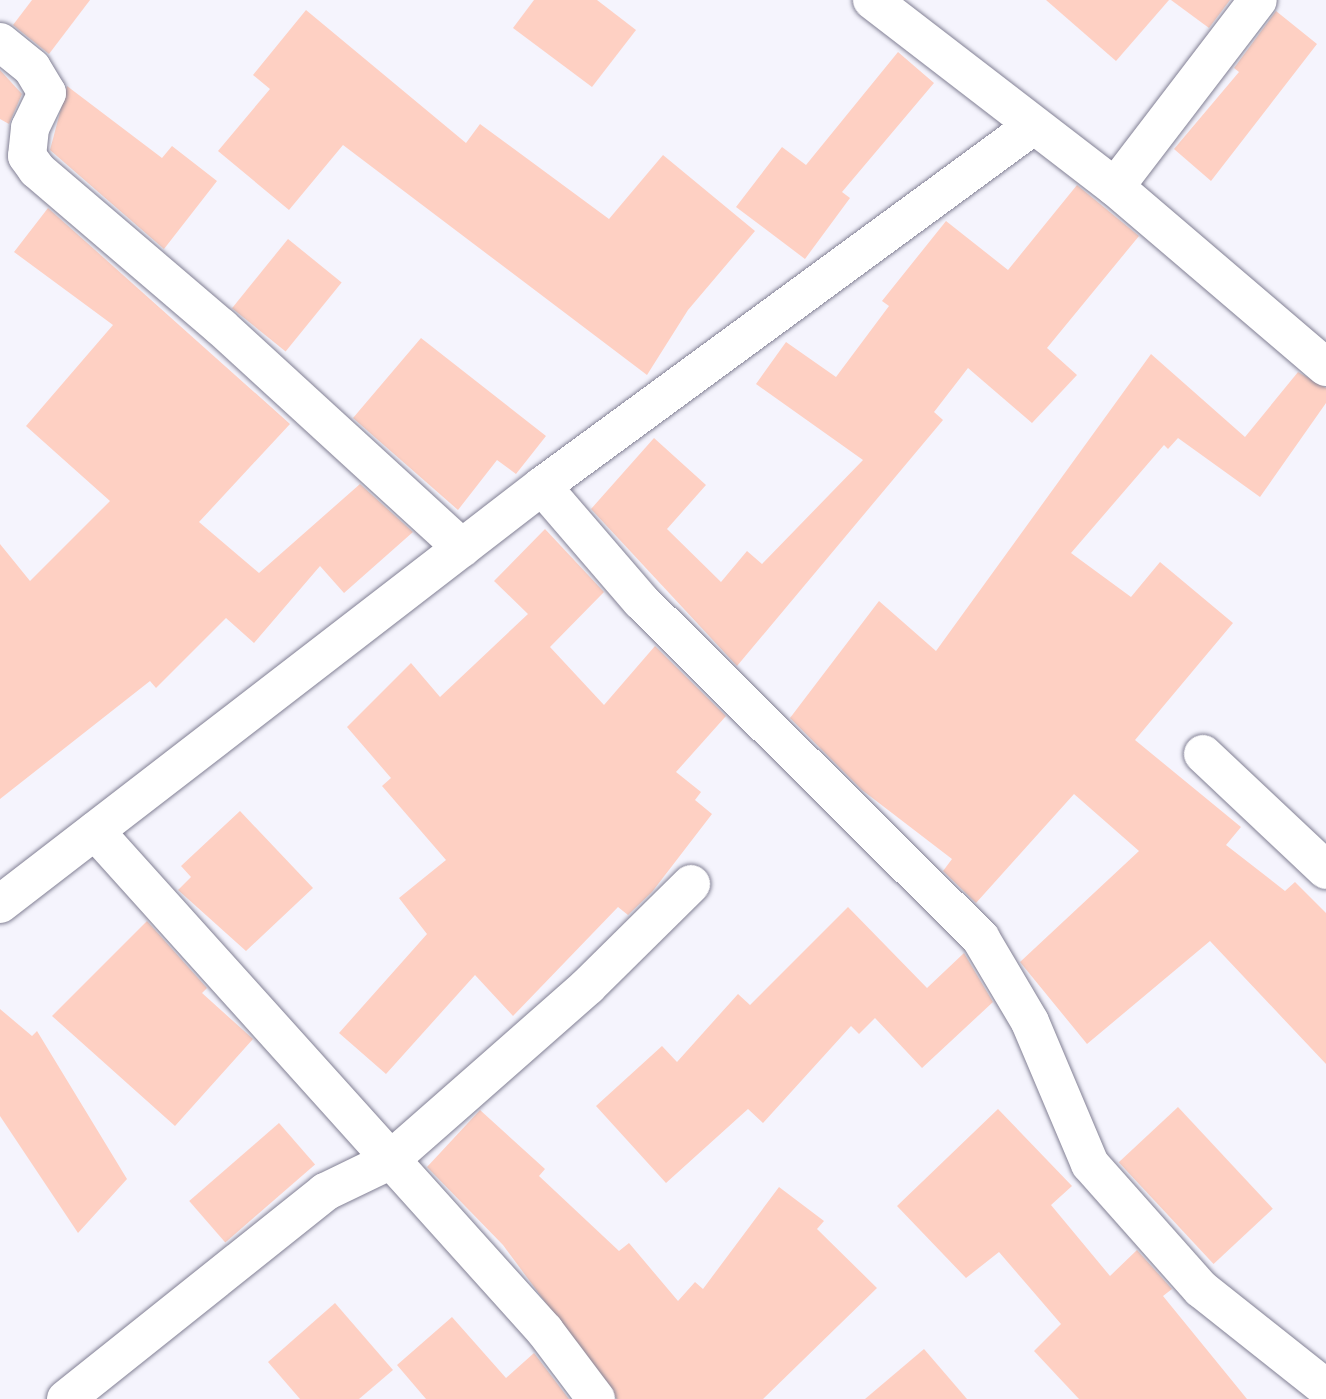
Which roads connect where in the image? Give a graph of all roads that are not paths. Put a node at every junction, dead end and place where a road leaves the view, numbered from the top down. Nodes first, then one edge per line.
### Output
1 (872, 0) edge
2 (1258, 0) edge
3 (0, 42) edge
4 (1033, 126) junction
5 (1115, 187) junction
6 (1326, 367) edge
7 (541, 486) junction
8 (462, 548) junction
9 (1203, 754) dead end
10 (95, 831) junction
11 (1326, 870) edge
12 (691, 884) dead end
13 (0, 904) edge
14 (389, 1161) junction
15 (1326, 1388) edge
16 (66, 1399) edge
17 (596, 1399) edge

1 - 4 street
2 - 5 street
3 - 8 street
4 - 5 street
4 - 7 street
5 - 6 street
7 - 8 street
7 - 15 street
8 - 10 street
9 - 11 street
10 - 13 street
10 - 14 street
12 - 14 street
14 - 16 street
14 - 17 street

